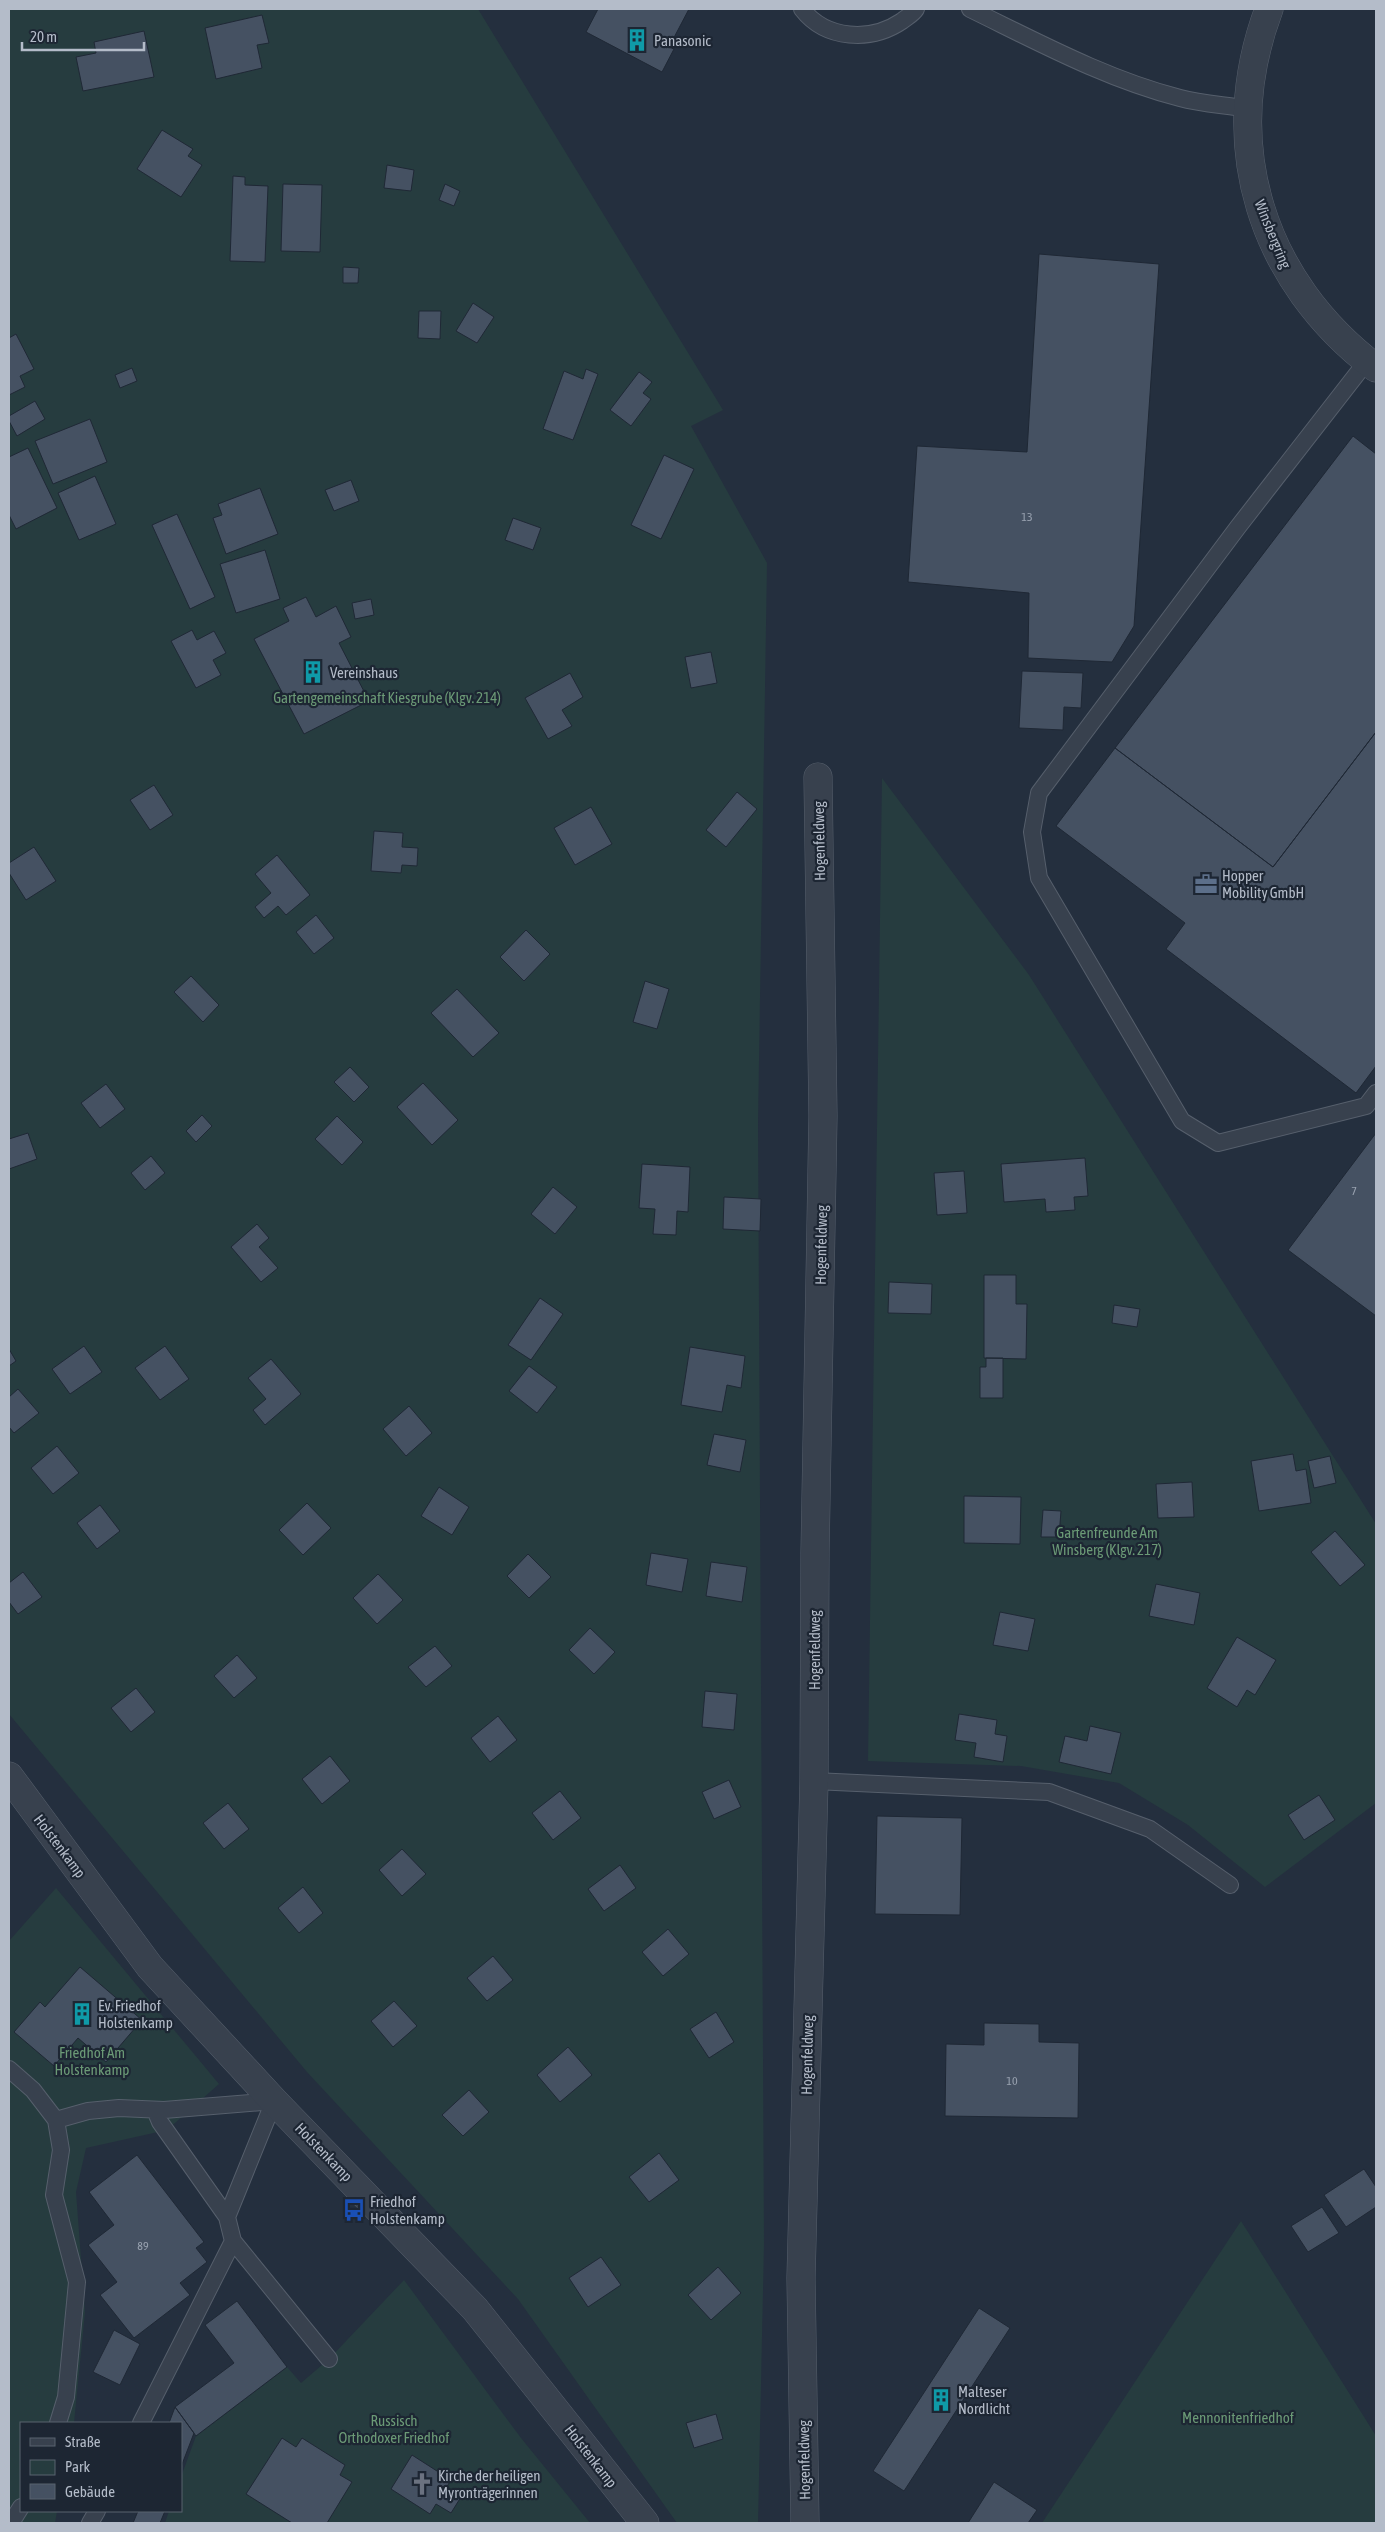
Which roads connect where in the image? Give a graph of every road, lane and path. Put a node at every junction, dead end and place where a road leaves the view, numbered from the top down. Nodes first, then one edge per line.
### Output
1 (802, 9) edge
2 (916, 9) edge
3 (970, 9) edge
4 (1269, 9) edge
5 (1248, 109) junction
6 (1372, 364) edge
7 (818, 778) dead end
8 (1376, 1093) edge
9 (9, 1776) edge
10 (814, 1781) junction
11 (1230, 1885) dead end
12 (9, 2069) edge
13 (274, 2100) junction
14 (155, 2110) junction
15 (56, 2120) junction
16 (227, 2217) junction
17 (233, 2241) junction
18 (329, 2359) dead end
19 (58, 2422) edge
20 (142, 2422) edge
21 (96, 2512) edge
22 (90, 2523) edge
23 (645, 2523) edge
24 (805, 2523) edge

1 - 2 lane
3 - 5 lane
4 - 5 street, Winsbergring
5 - 6 street, Winsbergring
6 - 8 lane
7 - 10 street, Hogenfeldweg
9 - 13 street, Holstenkamp
10 - 11 lane
10 - 24 street, Hogenfeldweg
12 - 15 lane
13 - 14 lane
13 - 16 lane
13 - 23 street, Holstenkamp
14 - 15 lane
14 - 16 lane
15 - 19 lane
16 - 17 lane
17 - 18 lane
17 - 20 lane
21 - 22 lane

